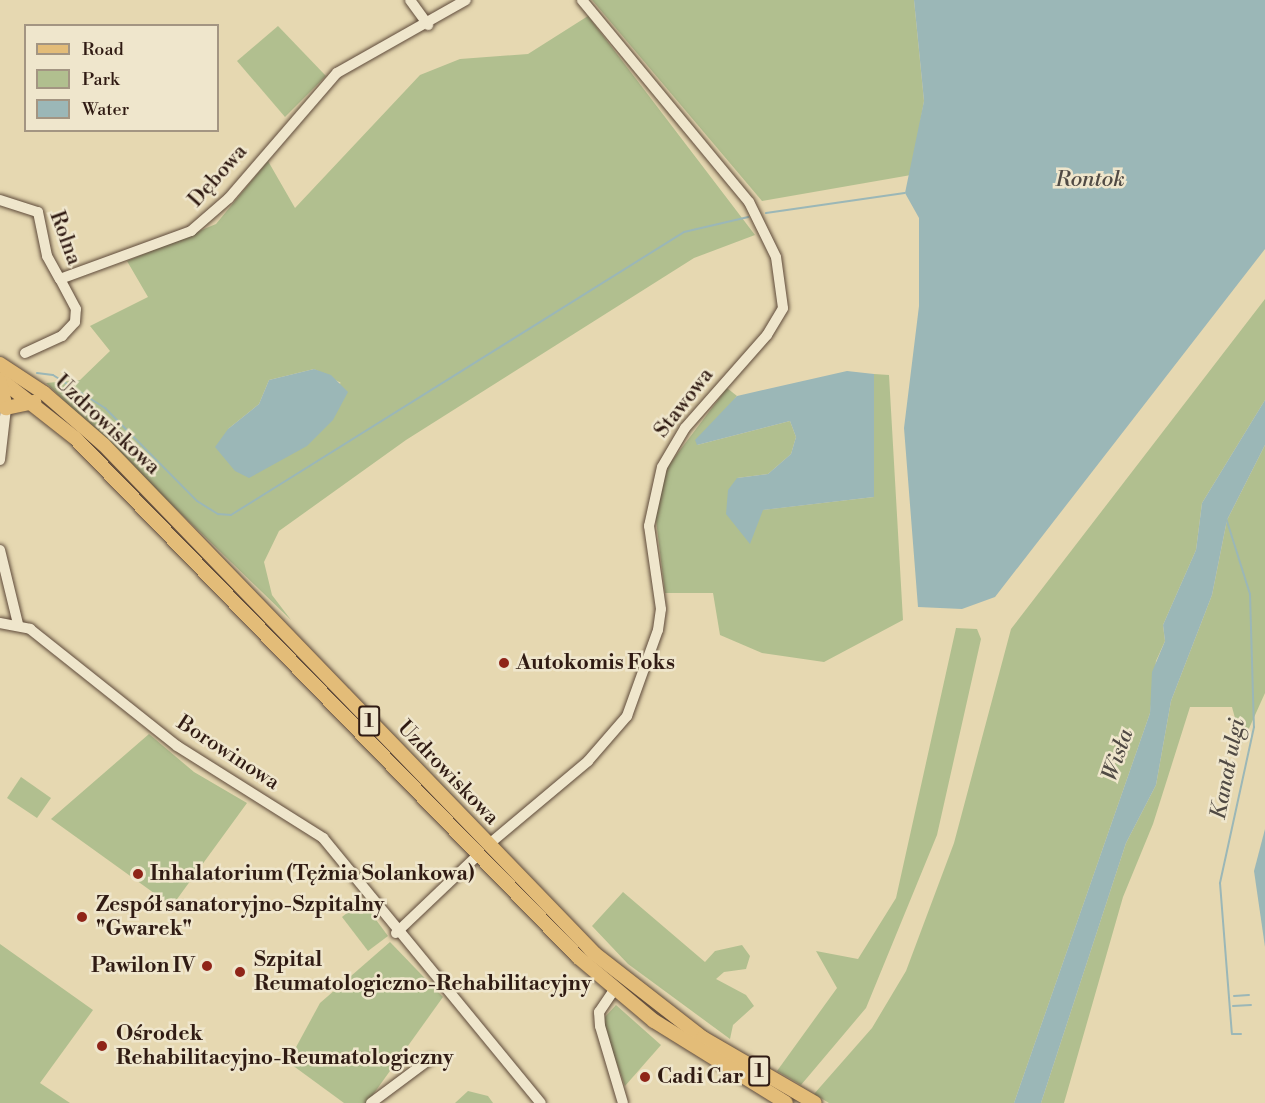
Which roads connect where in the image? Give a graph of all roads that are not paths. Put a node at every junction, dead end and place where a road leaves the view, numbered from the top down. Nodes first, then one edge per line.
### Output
1 (410, 0) edge
2 (466, 0) edge
3 (582, 0) edge
4 (428, 25) junction
5 (0, 200) edge
6 (60, 279) junction
7 (26, 353) dead end
8 (0, 364) edge
9 (0, 381) edge
10 (34, 402) junction
11 (6, 408) junction
12 (0, 460) edge
13 (0, 550) edge
14 (0, 623) edge
15 (18, 624) junction
16 (483, 850) junction
17 (396, 933) junction
18 (614, 990) junction
19 (430, 1059) dead end
20 (371, 1103) edge
21 (541, 1103) edge
22 (623, 1103) edge
23 (786, 1103) edge
24 (815, 1103) edge

1 - 4 street
2 - 4 street, Dębowa
3 - 16 street, Stawowa
4 - 6 street, Dębowa
5 - 6 street, Rolna
6 - 7 street
8 - 16 main road, Uzdrowiskowa / 1
9 - 10 main road, Uzdrowiskowa / 1
9 - 11 main road
10 - 11 main road
10 - 16 main road, Uzdrowiskowa / 1
11 - 12 street
13 - 15 street
14 - 15 street
15 - 17 street, Borowinowa
16 - 17 street
16 - 18 main road, Uzdrowiskowa / 1
16 - 24 main road, Uzdrowiskowa / 1
17 - 21 street, Borowinowa
18 - 22 street
18 - 23 main road, Uzdrowiskowa / 1
19 - 20 street

